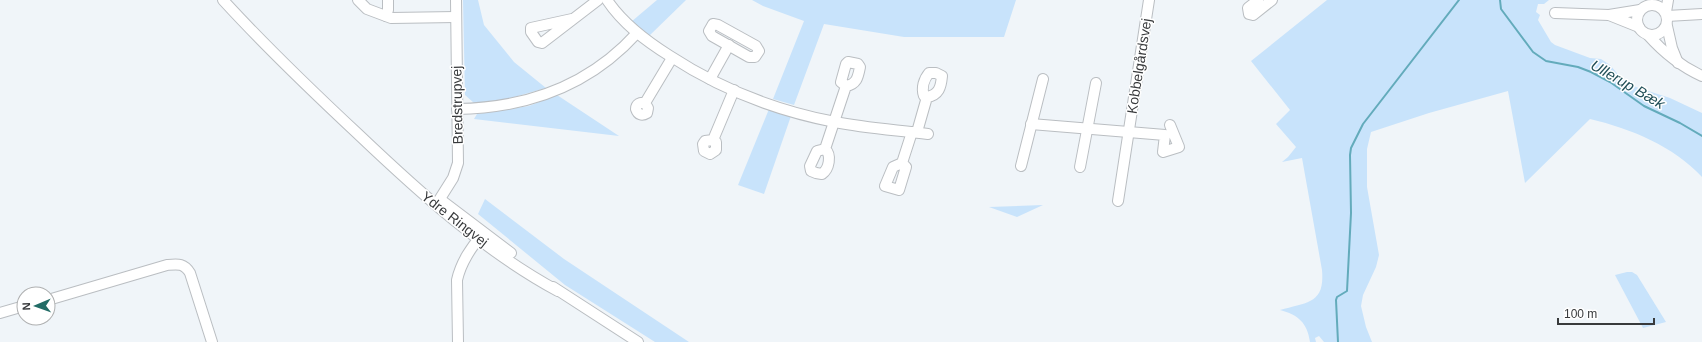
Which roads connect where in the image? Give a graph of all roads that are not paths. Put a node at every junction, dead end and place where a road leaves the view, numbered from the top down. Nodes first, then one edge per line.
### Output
1 (223, 0) edge
2 (358, 0) edge
3 (388, 0) edge
4 (456, 0) edge
5 (598, 0) edge
6 (607, 0) edge
7 (1149, 0) edge
8 (1258, 0) edge
9 (1272, 0) edge
10 (1668, 0) edge
11 (1646, 5) edge
12 (1555, 13) dead end
13 (1702, 14) edge
14 (1609, 15) junction
15 (386, 16) junction
16 (456, 17) junction
17 (1667, 18) junction
18 (572, 19) dead end
19 (1639, 27) junction
20 (637, 34) junction
21 (1648, 35) junction
22 (729, 46) dead end
23 (672, 58) junction
24 (1679, 64) junction
25 (1702, 76) edge
26 (1043, 78) dead end
27 (710, 79) junction
28 (1096, 83) dead end
29 (846, 86) dead end
30 (734, 90) junction
31 (927, 97) dead end
32 (645, 103) dead end
33 (457, 109) junction
34 (834, 122) junction
35 (1031, 124) junction
36 (1088, 129) junction
37 (915, 132) junction
38 (1129, 132) junction
39 (928, 134) dead end
40 (1165, 135) dead end
41 (713, 140) dead end
42 (825, 149) dead end
43 (902, 163) dead end
44 (1021, 166) dead end
45 (1080, 167) dead end
46 (1118, 201) dead end
47 (438, 202) junction
48 (481, 236) junction
49 (56, 298) edge
50 (16, 308) edge
51 (0, 313) edge
52 (212, 342) edge
53 (458, 342) edge
54 (638, 342) edge

1 - 47 street, Ydre Ringvej
2 - 15 street
3 - 15 street
4 - 16 street, Bredstrupvej
5 - 18 street
6 - 20 street
7 - 38 street, Kobbelgårdsvej
8 - 9 street
10 - 17 street
11 - 14 street
11 - 17 street
11 - 19 street
12 - 14 street
13 - 17 street
14 - 19 street
15 - 16 street
16 - 33 street, Bredstrupvej
17 - 21 street
17 - 24 street
19 - 21 street
20 - 23 street
20 - 33 street
21 - 24 street
22 - 27 street
23 - 27 street
23 - 32 street
24 - 25 street
26 - 35 street
27 - 30 street
28 - 36 street
29 - 34 street
30 - 34 street
30 - 41 street
31 - 37 street
33 - 47 street, Bredstrupvej
34 - 37 street
34 - 42 street
35 - 36 street, Kobbelgårdsvej
35 - 44 street
36 - 38 street, Kobbelgårdsvej
36 - 45 street
37 - 39 street
37 - 43 street
38 - 40 street, Kobbelgårdsvej
38 - 46 street, Kobbelgårdsvej
47 - 48 street, Ydre Ringvej
48 - 53 street
48 - 54 street, Ydre Ringvej
49 - 52 street
50 - 51 street

